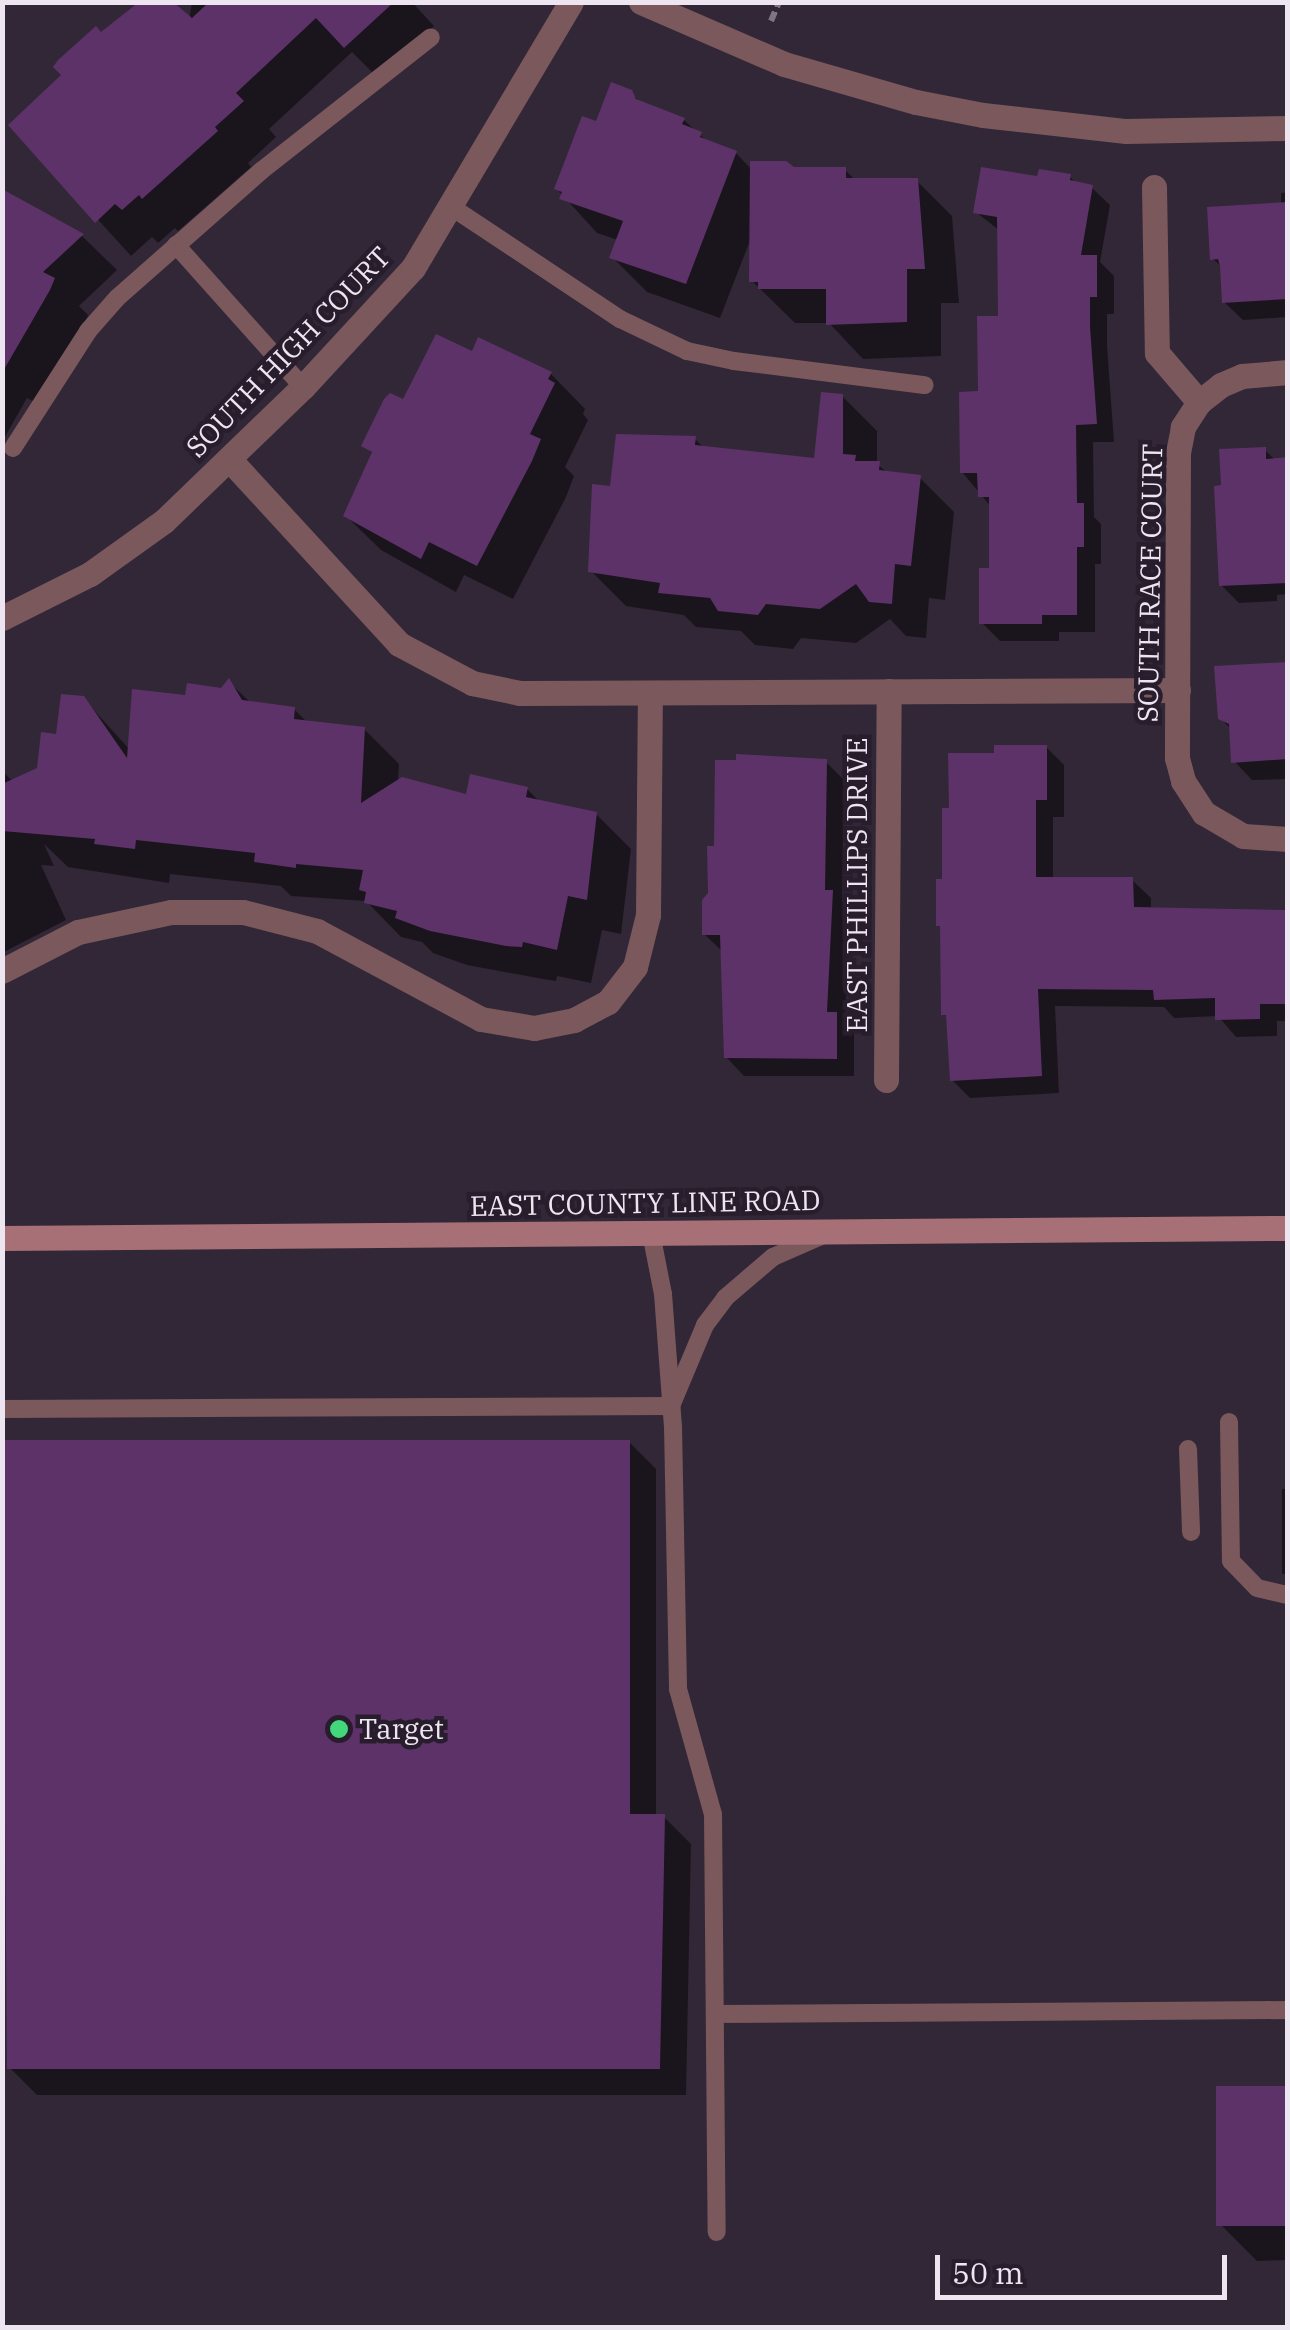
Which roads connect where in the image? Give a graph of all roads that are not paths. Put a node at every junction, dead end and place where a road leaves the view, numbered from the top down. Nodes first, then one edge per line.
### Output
1 (571, 2) edge
2 (641, 2) edge
3 (431, 37) dead end
4 (1288, 128) edge
5 (1154, 187) dead end
6 (450, 206) junction
7 (176, 245) junction
8 (1288, 372) edge
9 (924, 385) dead end
10 (303, 387) junction
11 (1200, 402) junction
12 (14, 448) dead end
13 (228, 459) junction
14 (2, 618) edge
15 (1178, 690) junction
16 (888, 691) junction
17 (650, 692) junction
18 (1288, 840) edge
19 (2, 970) edge
20 (886, 1080) dead end
21 (1288, 1228) edge
22 (833, 1231) junction
23 (651, 1233) junction
24 (2, 1238) edge
25 (671, 1406) junction
26 (2, 1408) edge
27 (1228, 1422) dead end
28 (1188, 1449) dead end
29 (1191, 1532) dead end
30 (1288, 1595) edge
31 (1288, 2010) edge
32 (715, 2014) junction
33 (717, 2232) dead end

1 - 6 street, SOUTH HIGH COURT
2 - 4 street
3 - 7 lane
5 - 11 street
6 - 9 lane
6 - 10 street, SOUTH HIGH COURT
7 - 10 lane
7 - 12 lane
8 - 11 street
10 - 13 street, SOUTH HIGH COURT
11 - 15 street, SOUTH RACE COURT
13 - 14 street, SOUTH HIGH COURT
13 - 17 street
15 - 16 street
15 - 18 street, SOUTH RACE COURT
16 - 17 street
16 - 20 street, EAST PHILLIPS DRIVE
17 - 19 street
21 - 22 main road, EAST COUNTY LINE ROAD
22 - 23 main road, EAST COUNTY LINE ROAD
22 - 25 lane
23 - 24 main road, EAST COUNTY LINE ROAD
23 - 25 lane
25 - 26 lane
25 - 32 lane
27 - 30 lane
28 - 29 lane
31 - 32 lane
32 - 33 lane

